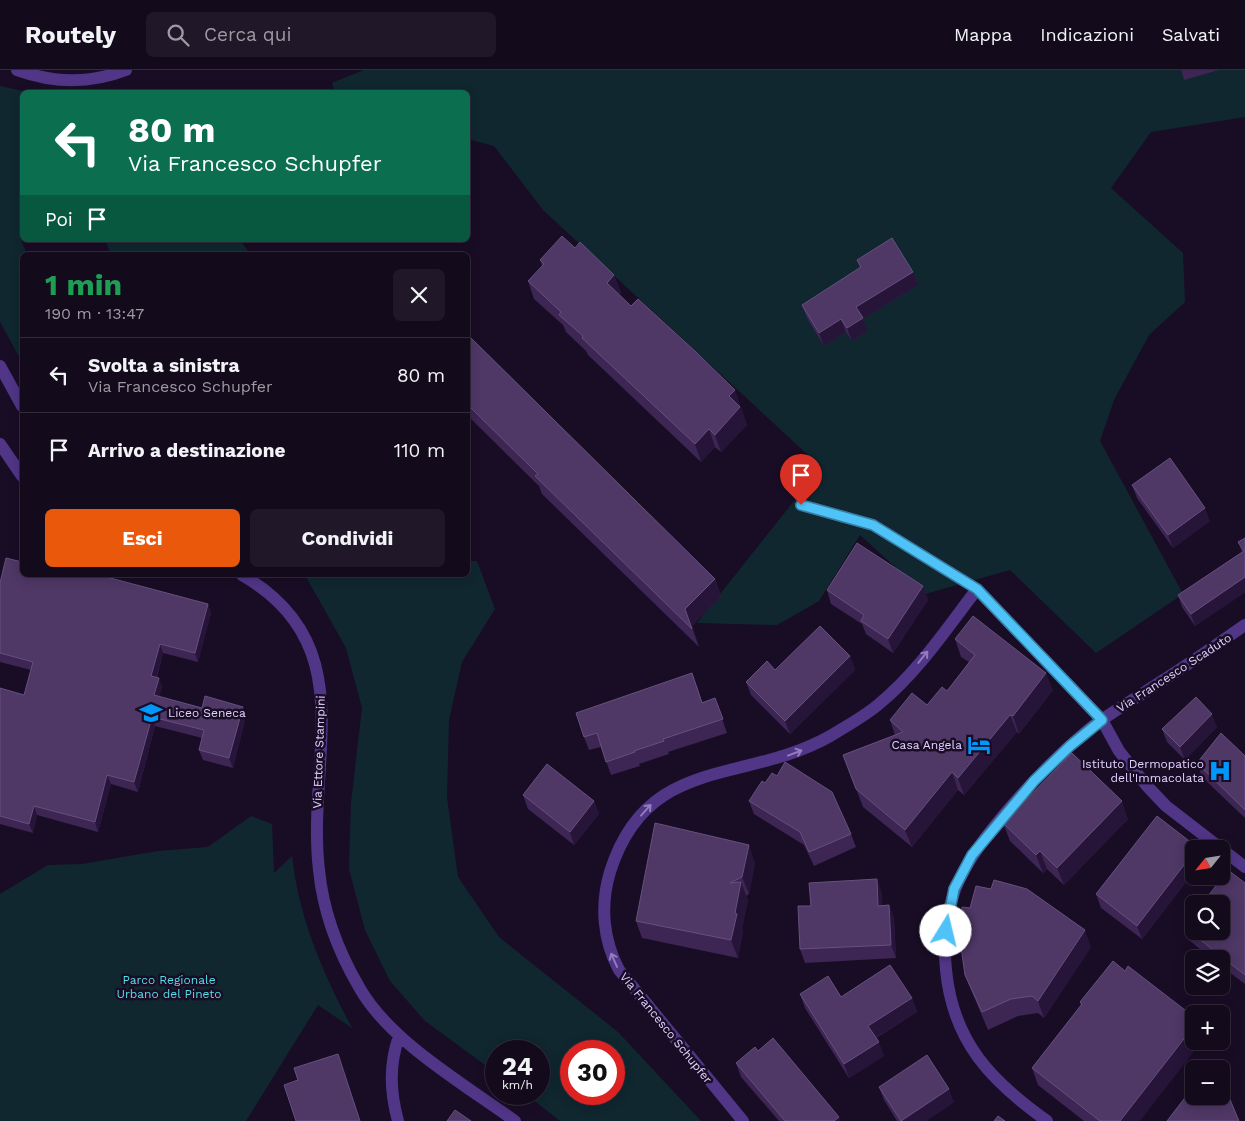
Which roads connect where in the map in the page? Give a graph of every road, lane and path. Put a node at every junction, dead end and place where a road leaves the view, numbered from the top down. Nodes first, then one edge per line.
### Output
1 (17, 70) edge
2 (126, 70) edge
3 (0, 366) edge
4 (20, 402) edge
5 (0, 444) edge
6 (20, 473) edge
7 (801, 505) dead end
8 (245, 577) edge
9 (977, 589) junction
10 (1245, 625) edge
11 (1102, 720) junction
12 (1245, 867) edge
13 (399, 1036) junction
14 (398, 1121) edge
15 (515, 1121) edge
16 (743, 1121) edge
17 (1047, 1121) edge

1 - 2 street
3 - 4 street
5 - 6 street
7 - 9 street
8 - 13 street, Via Ettore Stampini
9 - 11 street
16 -> 9 street, Via Francesco Schupfer
10 - 11 street, Via Francesco Scaduto
11 - 12 street
11 - 17 street, Via Francesco Scaduto
13 - 14 street
13 - 15 street, Via Ettore Stampini

